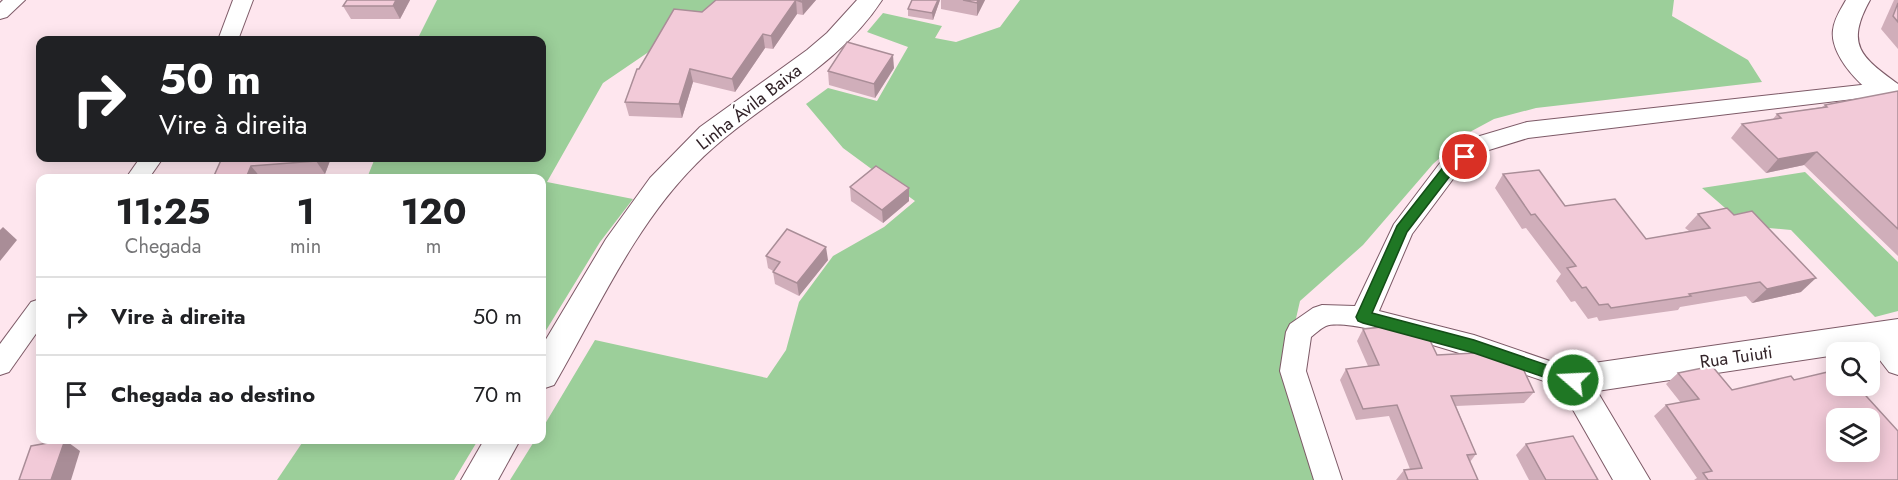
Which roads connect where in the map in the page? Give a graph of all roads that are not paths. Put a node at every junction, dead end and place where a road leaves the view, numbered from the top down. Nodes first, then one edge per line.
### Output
1 (15, 0) edge
2 (243, 0) edge
3 (870, 0) edge
4 (1858, 0) edge
5 (0, 14) edge
6 (230, 36) edge
7 (1893, 93) edge
8 (36, 314) edge
9 (1363, 317) junction
10 (1886, 334) edge
11 (0, 364) edge
12 (1898, 364) edge
13 (546, 368) edge
14 (1573, 380) junction
15 (501, 444) edge
16 (479, 480) edge
17 (1328, 480) edge
18 (1632, 480) edge

1 - 5 street
2 - 6 street
3 - 13 street, Linha Ávila Baixa
4 - 7 street
7 - 9 street
8 - 11 street
9 - 14 street
9 - 17 street
10 - 12 street
10 - 14 street, Rua Tuiuti
14 - 18 street
15 - 16 street

